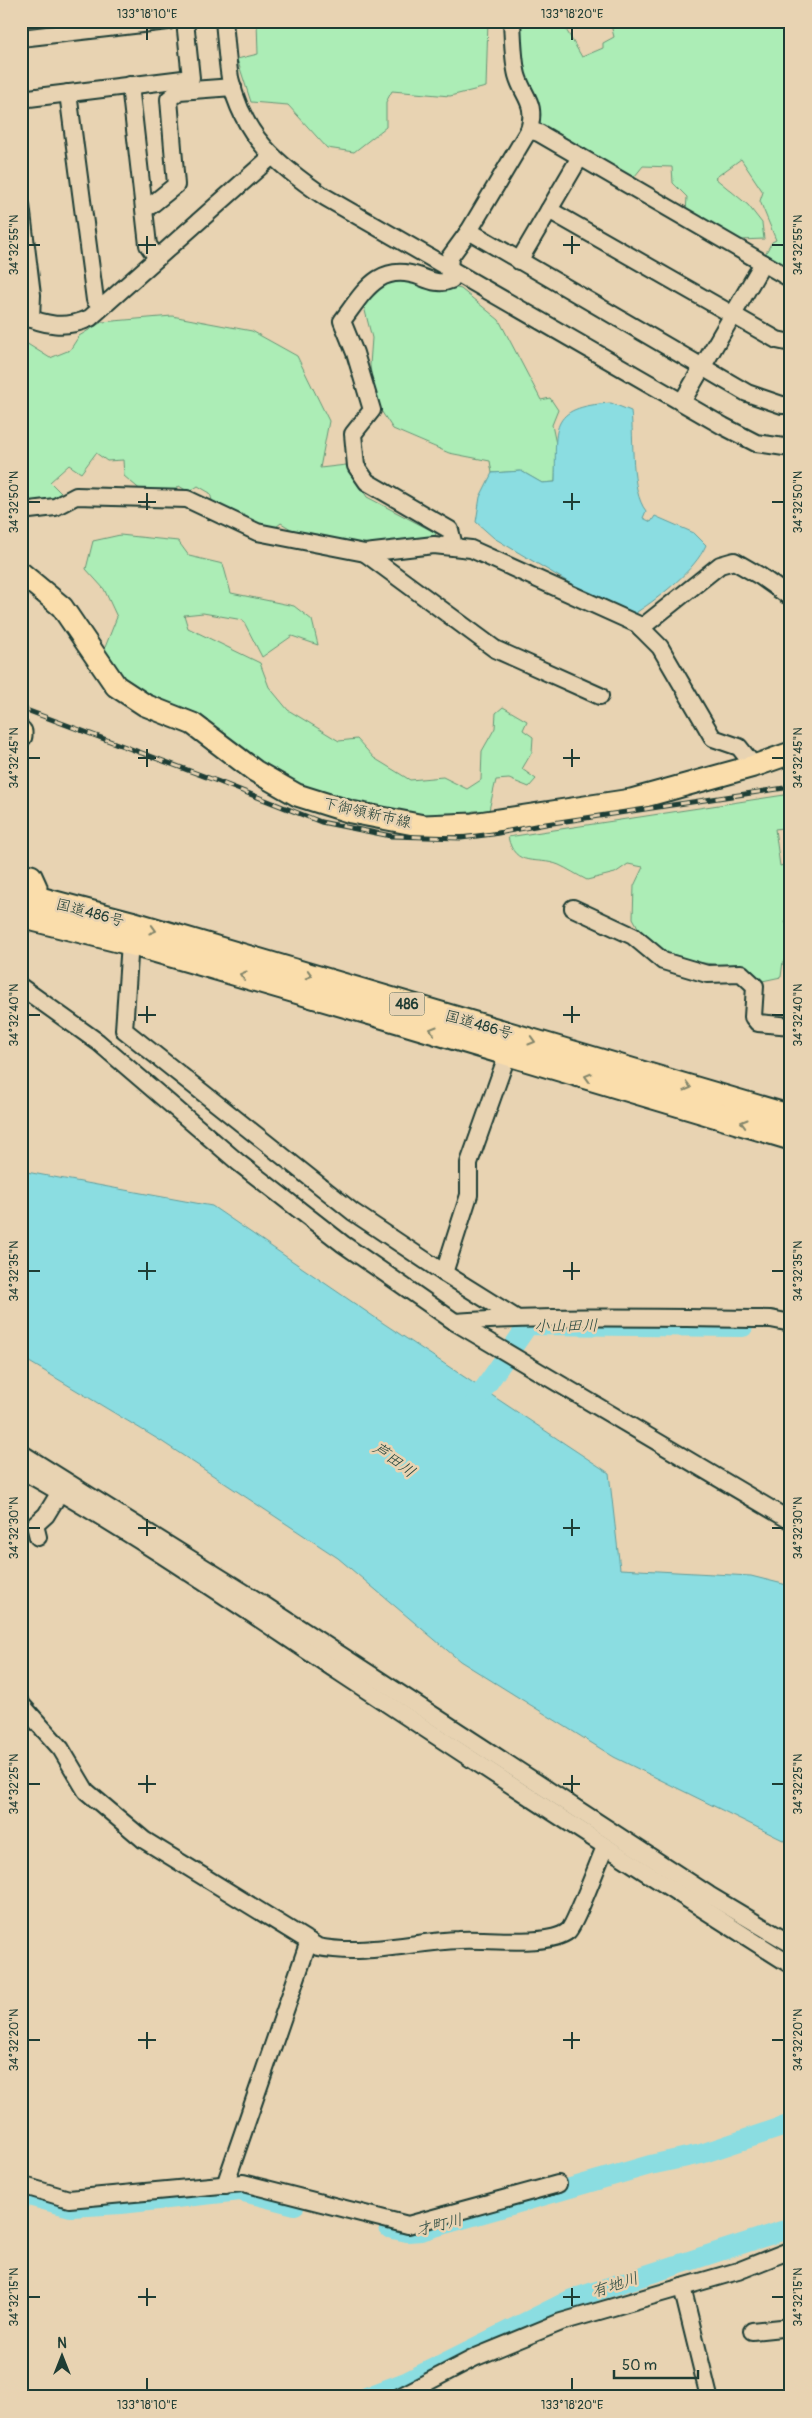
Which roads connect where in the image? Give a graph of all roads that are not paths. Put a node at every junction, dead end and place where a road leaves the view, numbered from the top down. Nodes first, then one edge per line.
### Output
1 (168, 21) edge
2 (185, 21) edge
3 (224, 21) edge
4 (512, 21) edge
5 (122, 24) edge
6 (62, 27) edge
7 (21, 38) edge
8 (130, 86) junction
9 (233, 87) junction
10 (68, 93) junction
11 (21, 99) edge
12 (529, 130) junction
13 (271, 157) junction
14 (580, 157) junction
15 (21, 205) edge
16 (144, 206) junction
17 (548, 210) junction
18 (469, 231) junction
19 (157, 258) junction
20 (519, 260) junction
21 (763, 263) junction
22 (449, 268) junction
23 (791, 279) edge
24 (102, 307) junction
25 (732, 315) junction
26 (26, 317) edge
27 (791, 343) edge
28 (702, 368) junction
29 (682, 402) junction
30 (791, 405) edge
31 (791, 448) edge
32 (21, 511) edge
33 (454, 546) junction
34 (365, 553) junction
35 (21, 573) edge
36 (791, 595) edge
37 (641, 628) junction
38 (600, 696) dead end
39 (21, 732) edge
40 (21, 736) edge
41 (791, 753) edge
42 (754, 766) junction
43 (21, 874) edge
44 (27, 907) edge
45 (573, 908) dead end
46 (130, 942) junction
47 (21, 987) edge
48 (791, 1026) edge
49 (508, 1053) junction
50 (791, 1118) edge
51 (791, 1137) edge
52 (444, 1273) junction
53 (516, 1318) junction
54 (455, 1322) junction
55 (791, 1323) edge
56 (21, 1453) edge
57 (21, 1470) edge
58 (60, 1492) junction
59 (791, 1521) edge
60 (38, 1536) dead end
61 (21, 1704) edge
62 (605, 1848) junction
63 (309, 1942) junction
64 (791, 1944) edge
65 (791, 1965) edge
66 (558, 2184) dead end
67 (21, 2185) edge
68 (225, 2185) junction
69 (791, 2250) edge
70 (682, 2287) junction
71 (791, 2327) edge
72 (752, 2331) dead end
73 (398, 2397) edge
74 (709, 2397) edge

1 - 5 street
2 - 8 street
3 - 9 street
4 - 12 street
5 - 6 street
6 - 7 street
8 - 10 street
8 - 16 street
9 - 13 street
9 - 16 street
10 - 11 street
10 - 24 street
12 - 14 street
12 - 18 street
13 - 19 street
13 - 22 street
14 - 17 street
14 - 21 street
15 - 26 street
16 - 19 street
17 - 20 street
17 - 25 street
18 - 20 street
18 - 22 street
19 - 24 street
20 - 28 street
21 - 23 street
21 - 25 street
22 - 29 street
22 - 33 street
24 - 26 street
25 - 27 street
25 - 28 street
28 - 29 street
28 - 30 street
29 - 31 street
32 - 34 street
33 - 34 street
33 - 37 street
34 - 38 street
35 - 42 main road, 下御領新市線
36 - 37 street
37 - 42 street
39 - 40 main road
41 - 42 main road, 下御領新市線
43 - 44 main road
44 - 46 highway, 国道486号 / 486
44 -> 50 highway, 国道486号 / 486
45 - 48 street
49 -> 46 highway, 国道486号 / 486
46 - 52 street
47 - 54 street
51 -> 49 highway, 国道486号 / 486
49 - 52 street
52 - 53 street
53 - 54 street
53 - 55 street
54 - 59 street
56 - 64 street
57 - 58 street
58 - 60 street
58 - 62 street
61 - 63 street
62 - 63 street
62 - 65 street
63 - 68 street
66 - 68 street
67 - 68 street
69 - 70 street
70 - 73 street
70 - 74 street
71 - 72 street

